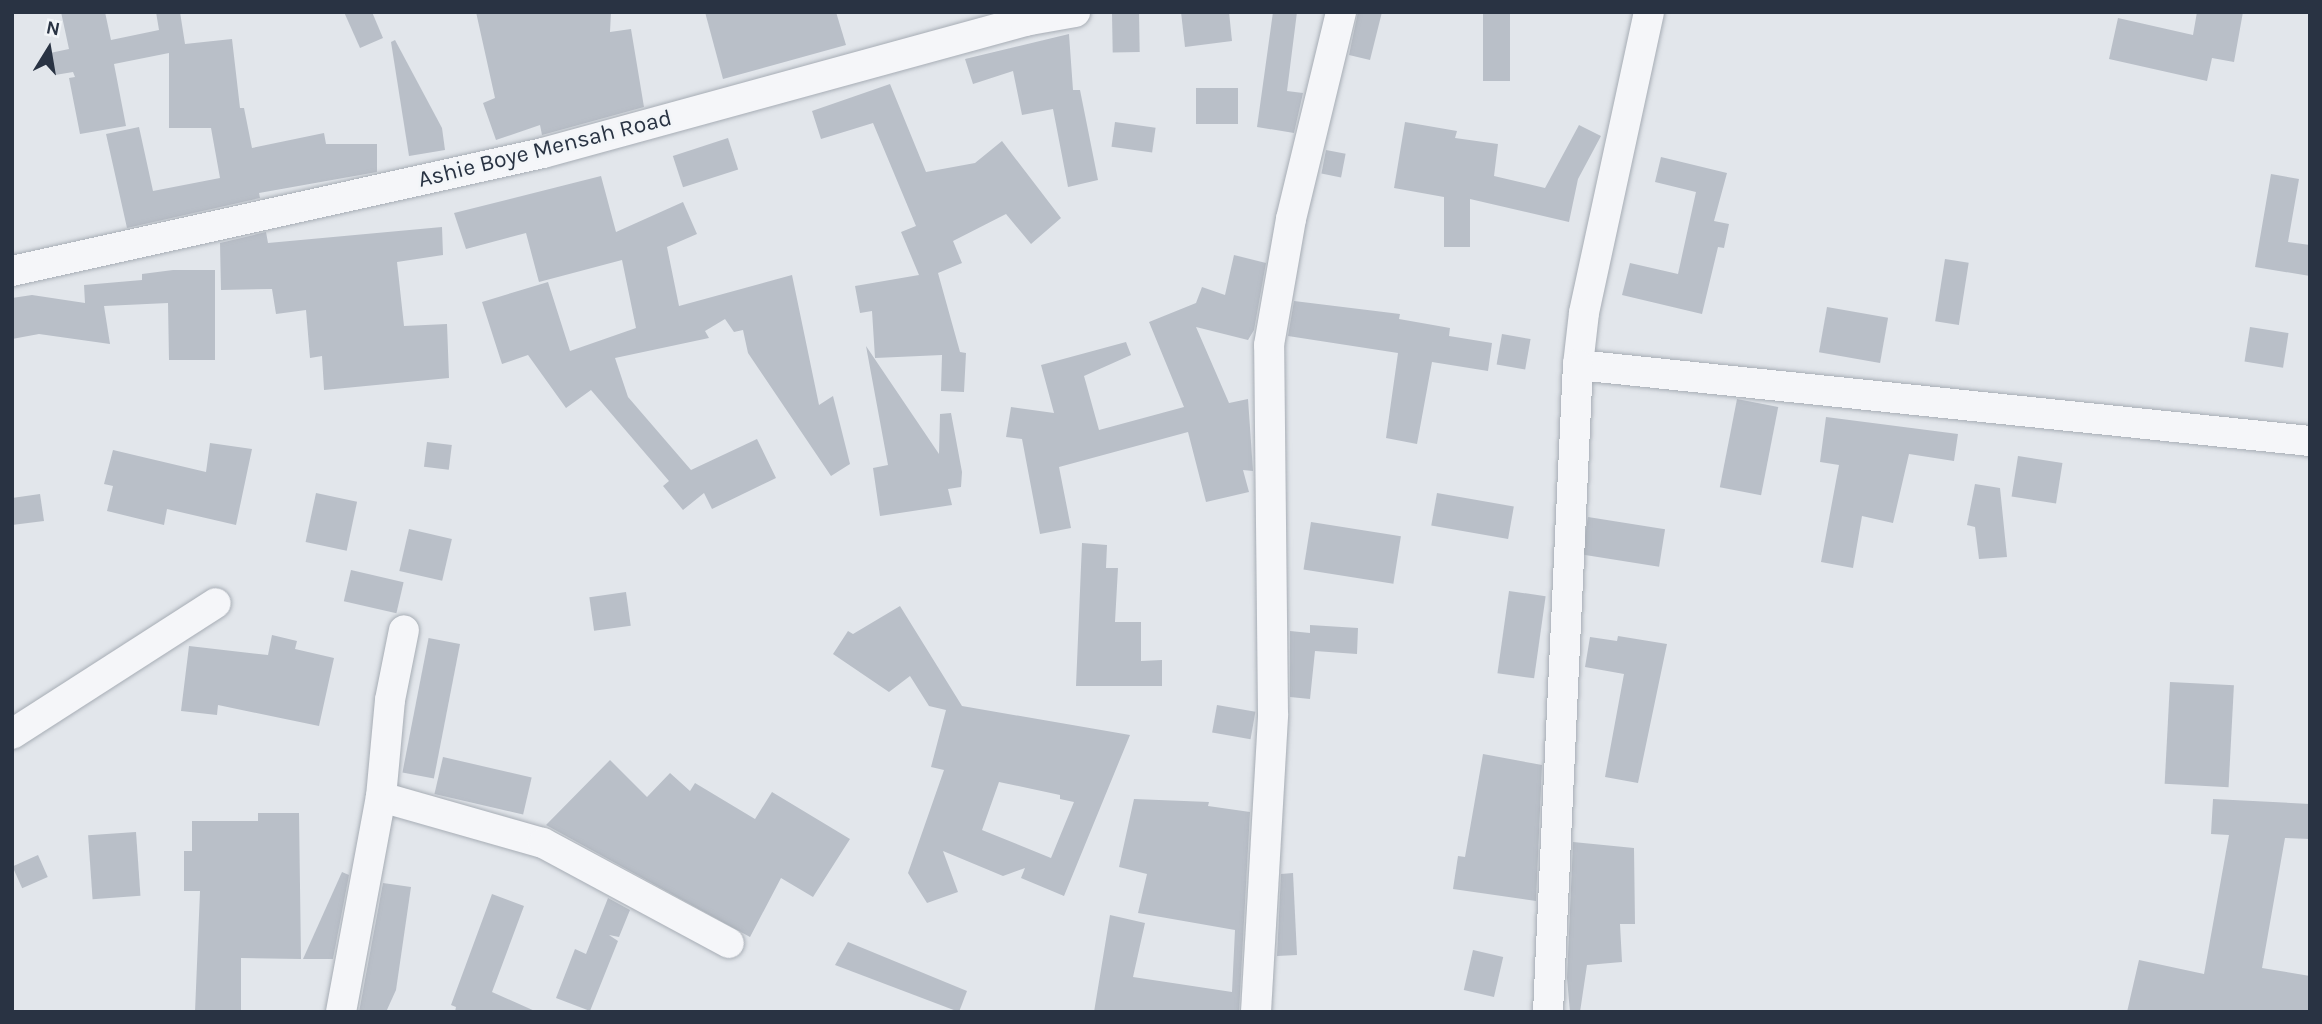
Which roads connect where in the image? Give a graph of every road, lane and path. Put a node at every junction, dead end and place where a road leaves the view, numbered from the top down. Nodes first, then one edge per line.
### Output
1 (1075, 12) edge
2 (1341, 12) edge
3 (1649, 12) edge
4 (1024, 17) edge
5 (12, 271) edge
6 (1578, 365) junction
7 (2310, 441) edge
8 (216, 603) dead end
9 (404, 630) dead end
10 (12, 734) edge
11 (381, 797) junction
12 (729, 943) dead end
13 (341, 1012) edge
14 (1256, 1012) edge
15 (1548, 1012) edge

1 - 4 street, Ashie Boye Mensah Road
2 - 14 street
3 - 6 street
4 - 5 street, Ashie Boye Mensah Road
6 - 7 street
6 - 15 street
8 - 10 street
9 - 11 street
11 - 12 street
11 - 13 street

